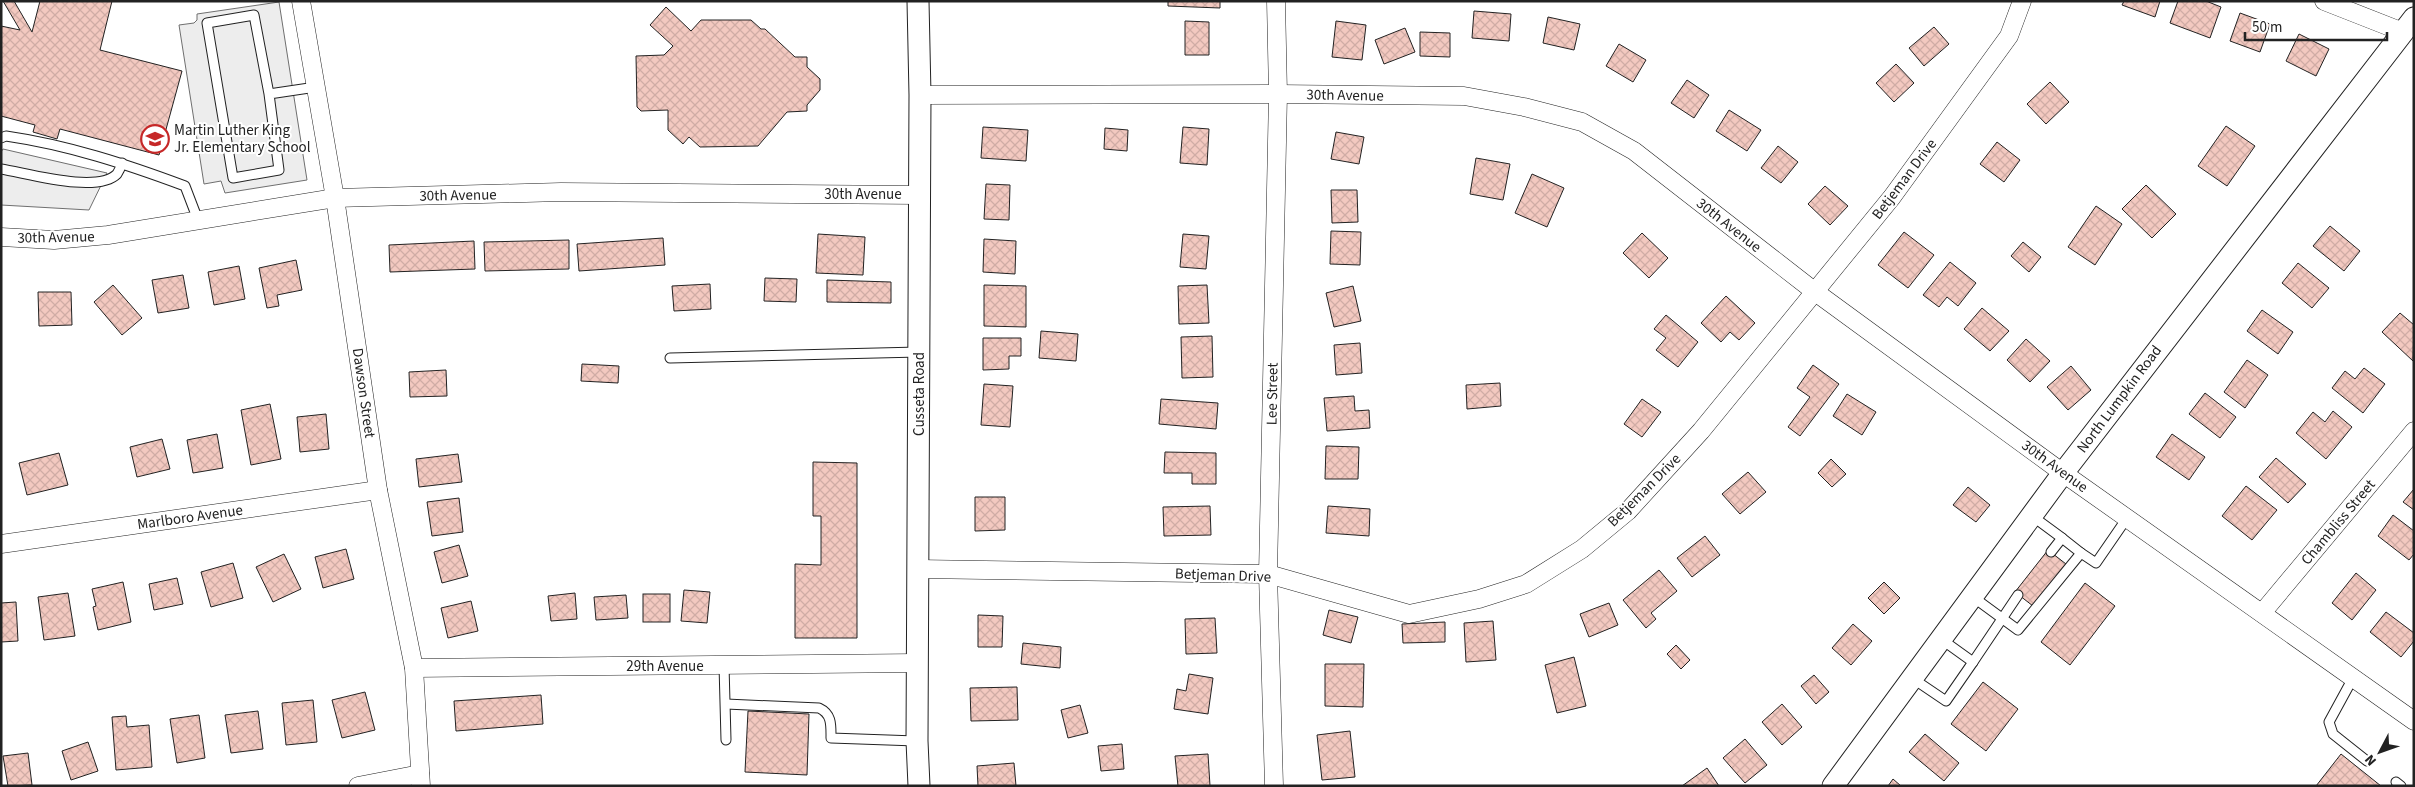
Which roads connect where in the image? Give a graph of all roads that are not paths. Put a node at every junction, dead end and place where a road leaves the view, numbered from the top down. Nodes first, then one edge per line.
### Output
1 (301, 1) edge
2 (918, 1) edge
3 (1276, 1) edge
4 (2022, 1) edge
5 (2324, 1) edge
6 (2409, 25) edge
7 (316, 87) junction
8 (269, 94) junction
9 (1278, 94) junction
10 (920, 95) junction
11 (1, 138) edge
12 (122, 163) junction
13 (1, 168) edge
14 (918, 195) junction
15 (335, 198) junction
16 (198, 220) junction
17 (1, 237) edge
18 (1814, 291) junction
19 (919, 352) junction
20 (670, 358) dead end
21 (2414, 431) edge
22 (2063, 473) junction
23 (378, 490) junction
24 (2031, 516) junction
25 (2127, 518) junction
26 (2062, 538) junction
27 (1, 544) edge
28 (2051, 552) dead end
29 (2081, 552) junction
30 (918, 569) junction
31 (1268, 574) junction
32 (2018, 594) dead end
33 (1972, 596) junction
34 (2262, 613) junction
35 (2002, 619) junction
36 (1941, 639) junction
37 (1973, 662) junction
38 (917, 663) junction
39 (724, 665) junction
40 (414, 668) junction
41 (1912, 678) junction
42 (2353, 678) junction
43 (726, 704) junction
44 (2414, 721) edge
45 (726, 740) dead end
46 (917, 741) junction
47 (2367, 761) dead end
48 (420, 780) edge
49 (358, 786) edge
50 (919, 786) edge
51 (1274, 786) edge
52 (1833, 786) edge

1 - 7 street, Dawson Street
2 - 10 street, Cusseta Road
3 - 9 street, Lee Street
4 - 18 street, Betjeman Drive
5 - 6 street
6 - 22 street, North Lumpkin Road
7 - 8 lane
7 - 15 street, Dawson Street
8 - 8 lane
9 - 10 street, 30th Avenue
9 - 18 street, 30th Avenue
9 - 31 street, Lee Street
10 - 14 street, Cusseta Road
11 - 12 lane
12 - 13 lane
12 - 16 lane
14 - 15 street, 30th Avenue
14 - 19 street, Cusseta Road
15 - 16 street, 30th Avenue
15 - 23 street, Dawson Street
16 - 17 street, 30th Avenue
18 - 22 street, 30th Avenue
18 - 31 street, Betjeman Drive
19 - 20 lane
19 - 30 street, Cusseta Road
21 - 34 street, Chambliss Street
22 - 24 street, North Lumpkin Road
22 - 25 street, 30th Avenue
23 - 27 street, Marlboro Avenue
23 - 40 street, Dawson Street
24 - 26 lane
24 - 33 street, North Lumpkin Road
25 - 29 lane
25 - 34 street, 30th Avenue
26 - 28 lane
26 - 29 lane
29 - 35 lane
30 - 31 street, Betjeman Drive
30 - 38 street, Cusseta Road
31 - 51 street, Lee Street
32 - 35 lane
33 - 35 lane
33 - 36 street, North Lumpkin Road
34 - 42 street, 30th Avenue
35 - 37 lane
36 - 37 lane
36 - 41 street, North Lumpkin Road
37 - 41 lane
38 - 39 street, 29th Avenue
38 - 46 street, Cusseta Road
39 - 40 street, 29th Avenue
39 - 43 lane
40 - 48 street, Dawson Street
41 - 52 street, North Lumpkin Road
42 - 44 street, 30th Avenue
42 - 47 lane
43 - 45 lane
43 - 46 lane
46 - 50 street, Cusseta Road
48 - 49 street

